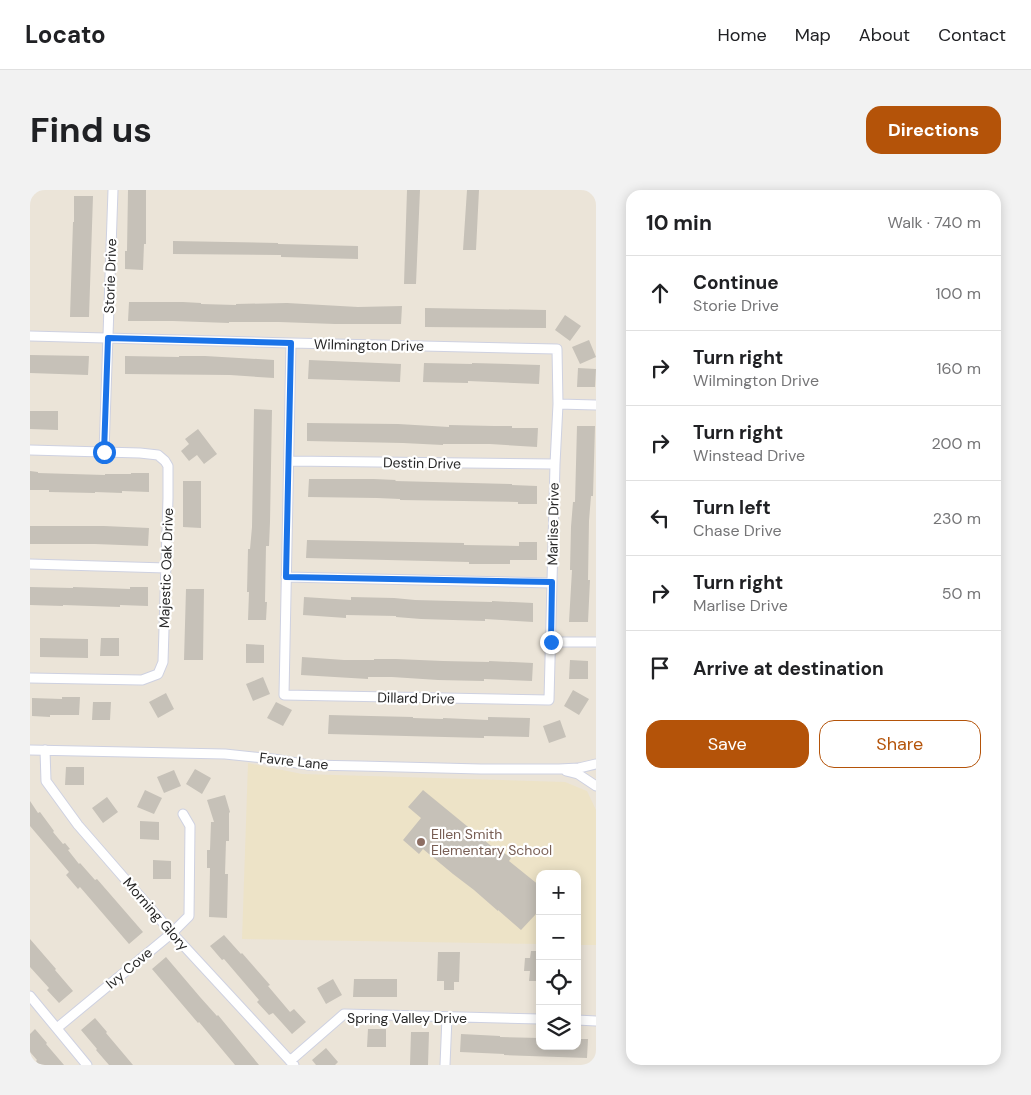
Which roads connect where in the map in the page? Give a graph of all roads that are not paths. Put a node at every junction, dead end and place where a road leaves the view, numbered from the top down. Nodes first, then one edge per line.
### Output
1 (113, 190) edge
2 (30, 336) edge
3 (108, 338) junction
4 (291, 343) junction
5 (558, 349) joint
6 (558, 404) junction
7 (596, 405) edge
8 (30, 450) edge
9 (104, 452) junction
10 (289, 461) junction
11 (555, 464) junction
12 (30, 564) edge
13 (166, 568) junction
14 (286, 577) junction
15 (552, 582) junction
16 (551, 642) junction
17 (596, 642) edge
18 (30, 678) edge
19 (549, 700) joint
20 (30, 750) edge
21 (45, 750) junction
22 (596, 764) edge
23 (559, 769) junction
24 (596, 786) edge
25 (183, 814) dead end
26 (172, 933) junction
27 (30, 996) edge
28 (447, 1017) junction
29 (536, 1019) edge
30 (581, 1020) edge
31 (596, 1021) edge
32 (57, 1028) junction
33 (292, 1063) edge
34 (87, 1065) edge
35 (445, 1065) edge

1 - 3 street, Storie Drive
2 - 3 street, Wilmington Drive
3 - 4 street, Wilmington Drive
3 - 9 street, Storie Drive
4 - 5 street, Wilmington Drive
4 - 10 street
5 - 6 street, Marlise Drive
6 - 7 street
6 - 11 street, Marlise Drive
8 - 9 street
9 - 13 street, Majestic Oak Drive
10 - 11 street, Destin Drive
10 - 14 street
11 - 15 street, Marlise Drive
12 - 13 street
13 - 18 street, Majestic Oak Drive
14 - 15 street
14 - 19 street, Dillard Drive
15 - 16 street, Marlise Drive
16 - 17 street
16 - 19 street, Marlise Drive
20 - 21 street, Favre Lane
21 - 23 street, Favre Lane
21 - 26 street, Morning Glory
22 - 23 street, Favre Lane
23 - 24 street, Favre Lane
25 - 26 street, Ivy Cove
26 - 32 street, Ivy Cove
26 - 33 street, Morning Glory
27 - 32 street
28 - 29 street, Spring Valley Drive
28 - 33 street, Spring Valley Drive
28 - 35 street
30 - 31 street
32 - 34 street

